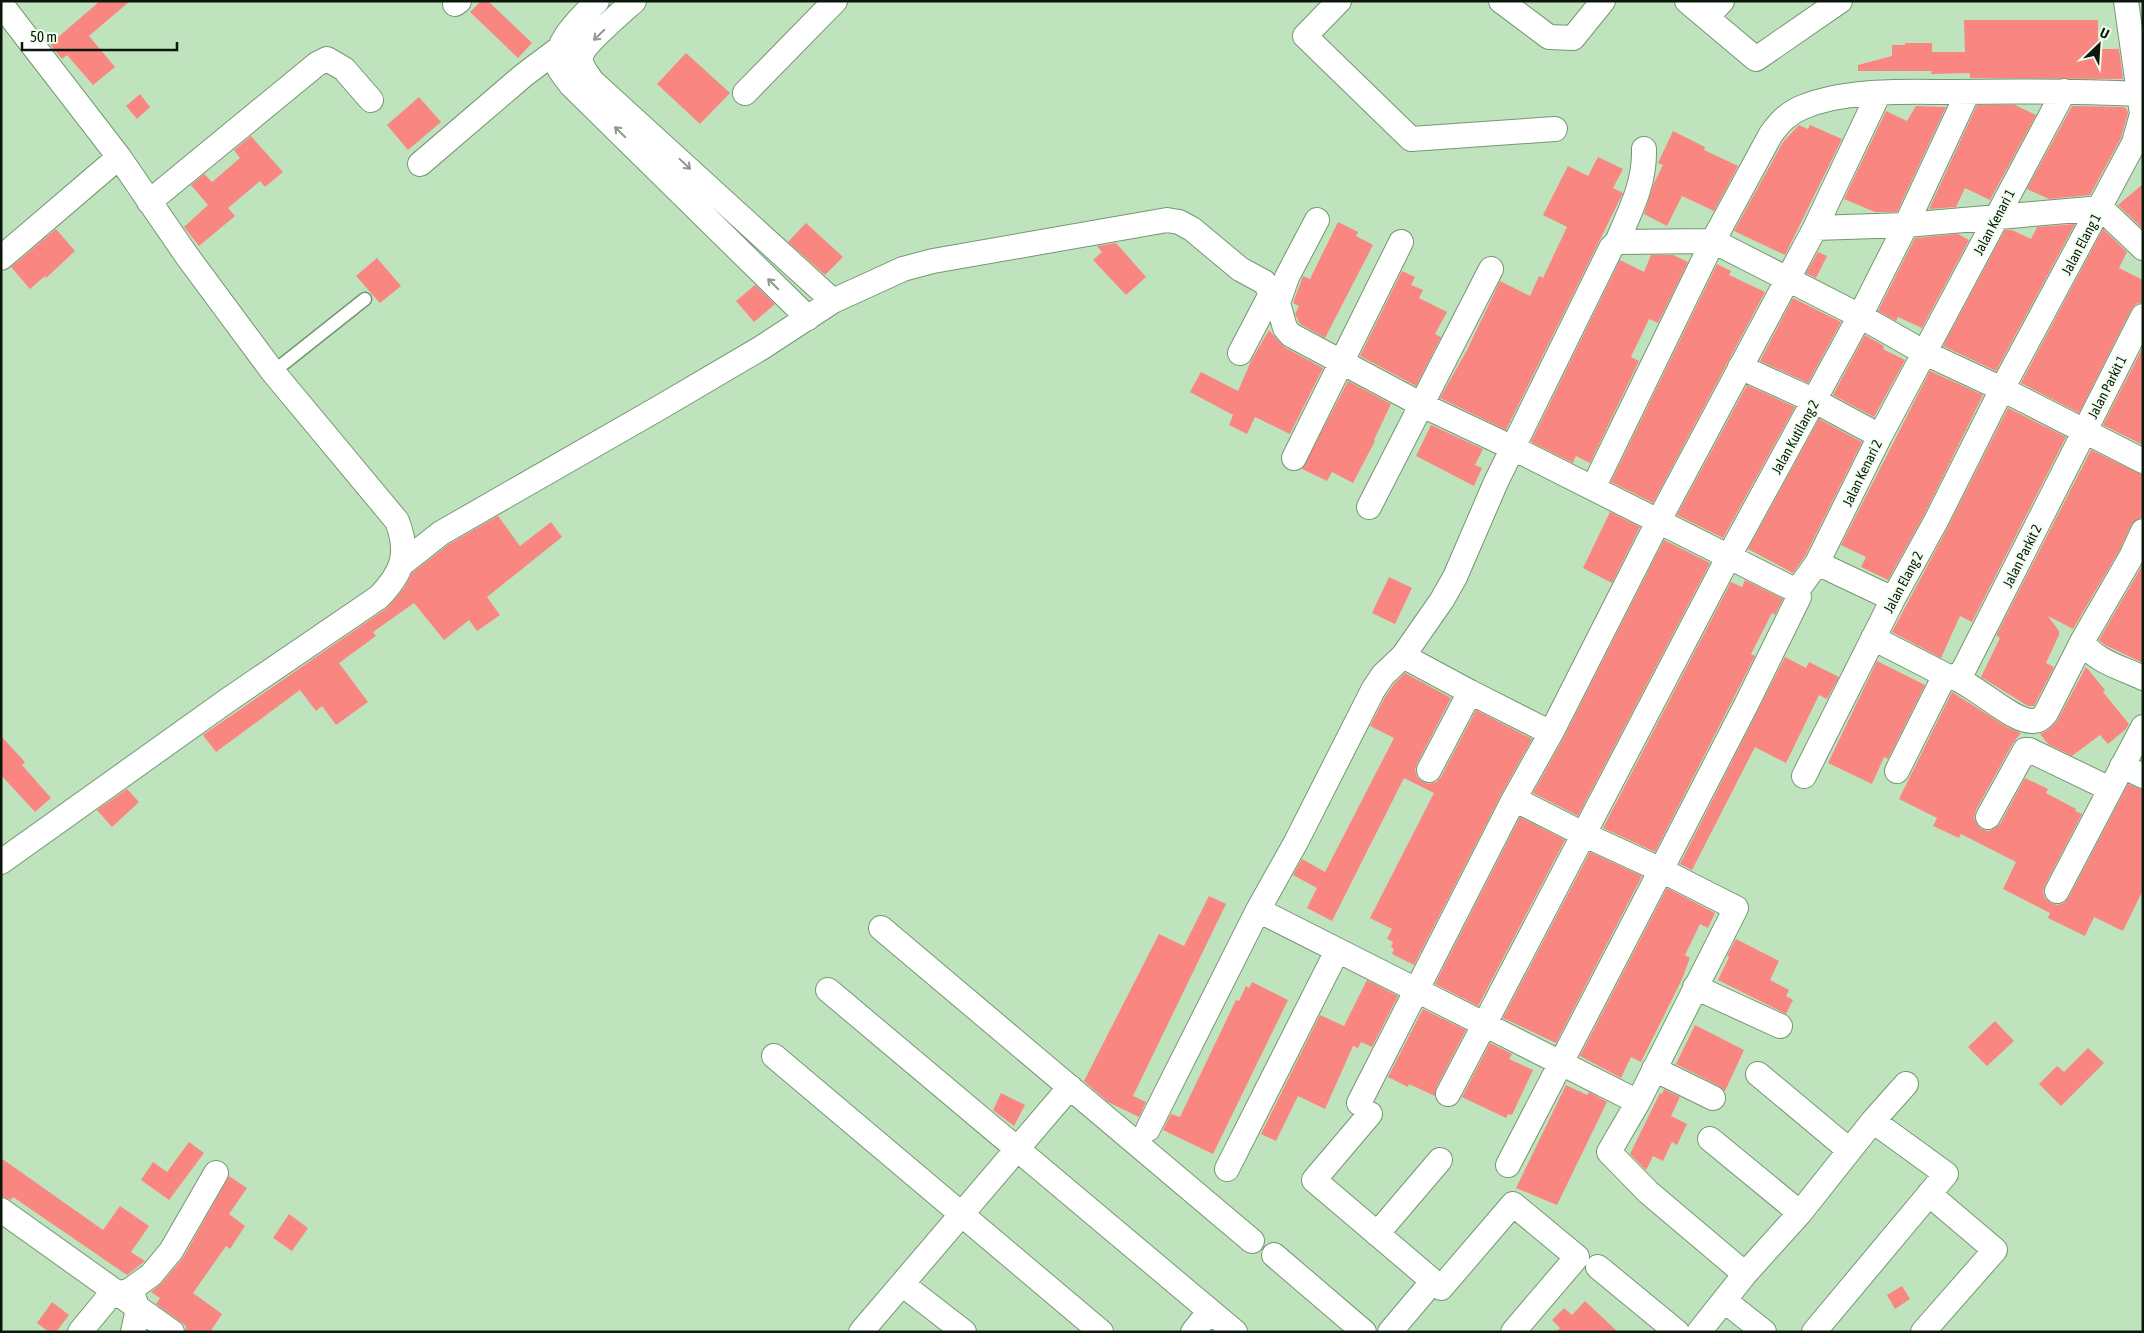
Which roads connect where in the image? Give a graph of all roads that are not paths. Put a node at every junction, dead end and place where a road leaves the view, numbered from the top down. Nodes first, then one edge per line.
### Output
1 (597, 1) edge
2 (634, 1) edge
3 (835, 1) edge
4 (1339, 1) edge
5 (1501, 1) edge
6 (1602, 1) edge
7 (1687, 1) edge
8 (2126, 1) edge
9 (1836, 3) edge
10 (1, 4) edge
11 (1714, 9) edge
12 (571, 51) junction
13 (2064, 91) junction
14 (1968, 92) junction
15 (745, 93) dead end
16 (1879, 93) junction
17 (2142, 95) edge
18 (371, 100) dead end
19 (1554, 129) dead end
20 (652, 148) junction
21 (1644, 149) dead end
22 (119, 157) junction
23 (420, 164) dead end
24 (149, 202) junction
25 (2100, 208) junction
26 (1997, 216) junction
27 (1317, 220) dead end
28 (1906, 225) junction
29 (1815, 228) junction
30 (1713, 241) junction
31 (1401, 242) dead end
32 (1616, 242) junction
33 (2143, 248) edge
34 (1, 258) edge
35 (1490, 269) dead end
36 (1787, 280) junction
37 (1275, 297) junction
38 (365, 299) dead end
39 (833, 301) junction
40 (1860, 316) junction
41 (2143, 316) edge
42 (808, 318) junction
43 (1240, 353) dead end
44 (1924, 353) junction
45 (1341, 363) junction
46 (1740, 367) junction
47 (273, 372) junction
48 (2002, 389) junction
49 (1815, 401) junction
50 (1422, 405) junction
51 (2084, 432) junction
52 (1880, 436) junction
53 (1513, 448) junction
54 (1294, 458) dead end
55 (2143, 461) edge
56 (1593, 488) junction
57 (1369, 507) dead end
58 (1658, 522) junction
59 (2143, 531) edge
60 (1728, 558) junction
61 (403, 563) junction
62 (1817, 563) junction
63 (1797, 591) junction
64 (1893, 599) junction
65 (1873, 638) junction
66 (2083, 640) junction
67 (1403, 656) junction
68 (1950, 676) junction
69 (2143, 678) edge
70 (1470, 692) junction
71 (2143, 727) edge
72 (1551, 733) junction
73 (1429, 770) dead end
74 (1897, 771) dead end
75 (2132, 771) edge
76 (1804, 776) dead end
77 (2110, 789) junction
78 (1514, 799) junction
79 (1988, 817) dead end
80 (1583, 834) junction
81 (1, 862) edge
82 (1660, 870) junction
83 (2057, 891) dead end
84 (1258, 910) junction
85 (880, 928) dead end
86 (1338, 950) junction
87 (1695, 987) junction
88 (828, 990) dead end
89 (1416, 990) junction
90 (1484, 1024) junction
91 (1780, 1026) dead end
92 (774, 1056) dead end
93 (1560, 1062) junction
94 (1654, 1069) junction
95 (1758, 1074) dead end
96 (1906, 1084) dead end
97 (1070, 1087) junction
98 (1448, 1094) dead end
99 (1713, 1098) dead end
100 (1638, 1102) junction
101 (1873, 1120) junction
102 (1148, 1129) dead end
103 (1710, 1139) dead end
104 (1017, 1150) junction
105 (1849, 1150) junction
106 (1440, 1160) dead end
107 (1508, 1165) dead end
108 (1227, 1169) dead end
109 (216, 1173) dead end
110 (1929, 1194) junction
111 (1, 1210) edge
112 (1800, 1213) junction
113 (962, 1215) junction
114 (1377, 1234) junction
115 (1252, 1240) dead end
116 (1274, 1255) dead end
117 (1598, 1267) dead end
118 (1744, 1274) junction
119 (1433, 1281) junction
120 (902, 1284) junction
121 (129, 1298) junction
122 (1725, 1301) junction
123 (1210, 1311) junction
124 (1935, 1328) edge
125 (80, 1332) edge
126 (133, 1332) edge
127 (172, 1332) edge
128 (861, 1332) edge
129 (964, 1332) edge
130 (1101, 1332) edge
131 (1193, 1332) edge
132 (1235, 1332) edge
133 (1364, 1332) edge
134 (1390, 1332) edge
135 (1513, 1332) edge
136 (1677, 1332) edge
137 (1699, 1332) edge
138 (1764, 1332) edge
139 (1814, 1332) edge

1 - 12 street
2 -> 12 street
3 - 15 street
4 - 19 street
5 - 6 street
7 - 11 street
8 - 17 street, Jalan Elang 1
9 - 11 street
10 - 22 street
12 - 20 street
12 - 23 street
13 - 14 street
13 - 17 street
13 - 26 street, Jalan Kenari 1
14 - 16 street
14 - 28 street, Jalan Kutilang 2
16 - 29 street
16 - 30 street
17 - 25 street, Jalan Elang 1
18 - 24 street
20 -> 39 street
42 -> 20 street
21 - 32 street
22 - 24 street
22 - 34 street
24 - 47 street
25 - 26 street
25 - 33 street
25 - 48 street, Jalan Elang 1
26 - 28 street
26 - 44 street, Jalan Kenari 1
27 - 37 street
28 - 29 street
28 - 40 street, Jalan Kutilang 2
29 - 36 street
30 - 32 street
30 - 36 street
30 - 56 street
31 - 45 street
32 - 53 street
35 - 50 street
36 - 40 street
36 - 46 street
37 - 39 street
37 - 43 street
37 - 45 street
38 - 47 lane
39 - 42 street
40 - 44 street
40 - 49 street, Jalan Kutilang 2
41 - 51 street, Jalan Parkit 1
42 - 61 street
44 - 48 street
44 - 52 street, Jalan Kenari 2
45 - 50 street
45 - 54 street
46 - 49 street
46 - 58 street
47 - 61 street
48 - 51 street
48 - 64 street, Jalan Elang 2
49 - 52 street
49 - 60 street, Jalan Kutilang 2
50 - 53 street
50 - 57 street
51 - 55 street
51 - 68 street, Jalan Parkit 2
52 - 62 street, Jalan Kenari 2
53 - 56 street
53 - 67 street
56 - 58 street
58 - 60 street
58 - 72 street
59 - 66 street
60 - 63 street
60 - 80 street, Jalan Kutilang 2
61 - 81 street
62 - 63 street, Jalan Kenari 2
62 - 64 street
63 - 82 street
64 - 65 street, Jalan Elang 2
65 - 68 street
65 - 76 street, Jalan Elang 2
66 - 68 street
66 - 69 street
67 - 70 street
67 - 84 street
68 - 74 street, Jalan Parkit 2
70 - 72 street
70 - 73 street
71 - 75 street
72 - 78 street
75 - 77 street
77 - 79 street
77 - 83 street
78 - 80 street
78 - 89 street
80 - 82 street
80 - 90 street, Jalan Kutilang 2
82 - 87 street
82 - 93 street
84 - 86 street
84 - 102 street
85 - 97 street
86 - 89 street
86 - 108 street
87 - 91 street
87 - 94 street
88 - 104 street
89 - 90 street
89 - 114 street
90 - 93 street
90 - 98 street, Jalan Kutilang 2
92 - 113 street
93 - 100 street
93 - 107 street
94 - 99 street
94 - 100 street
95 - 105 street
96 - 101 street
97 - 104 street
97 - 115 street
100 - 118 street
101 - 105 street
101 - 110 street
103 - 112 street
104 - 113 street
104 - 123 street
105 - 112 street
106 - 114 street
109 - 121 street
110 - 124 street
110 - 139 street
111 - 121 street
112 - 118 street
113 - 120 street
113 - 130 street
114 - 119 street
116 - 133 street
117 - 136 street
118 - 122 street
119 - 134 street
119 - 135 street
120 - 128 street
120 - 129 street
121 - 125 street
121 - 126 street
121 - 127 street
122 - 137 street
122 - 138 street
123 - 131 street
123 - 132 street

